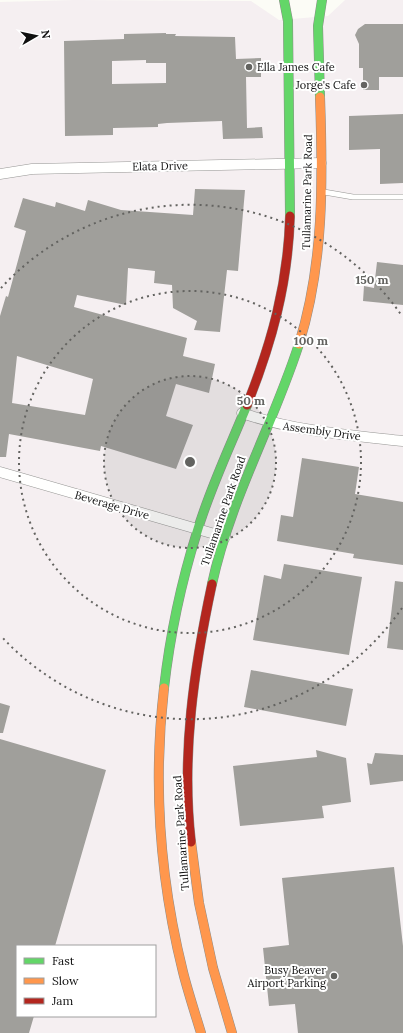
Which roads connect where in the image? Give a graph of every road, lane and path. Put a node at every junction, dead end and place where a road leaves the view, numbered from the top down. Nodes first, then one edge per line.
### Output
1 (284, 0) edge
2 (322, 0) edge
3 (321, 163) junction
4 (291, 164) junction
5 (0, 174) edge
6 (321, 191) junction
7 (403, 197) edge
8 (242, 413) junction
9 (269, 423) junction
10 (403, 440) edge
11 (0, 472) edge
12 (198, 530) junction
13 (225, 537) junction
14 (201, 1033) edge
15 (232, 1033) edge

1 - 4 street, Tullamarine Park Road
2 - 3 street, Tullamarine Park Road
3 - 4 street, Elata Drive
3 - 6 street, Tullamarine Park Road
4 - 5 street, Elata Drive
4 - 8 street, Tullamarine Park Road
6 - 7 lane
6 - 9 street, Tullamarine Park Road
8 - 9 street, Assembly Drive
8 - 12 street, Tullamarine Park Road
9 - 10 street, Assembly Drive
9 - 13 street, Tullamarine Park Road
11 - 12 street, Beverage Drive
12 - 13 street, Beverage Drive
12 - 14 street, Tullamarine Park Road
13 - 15 street, Tullamarine Park Road

